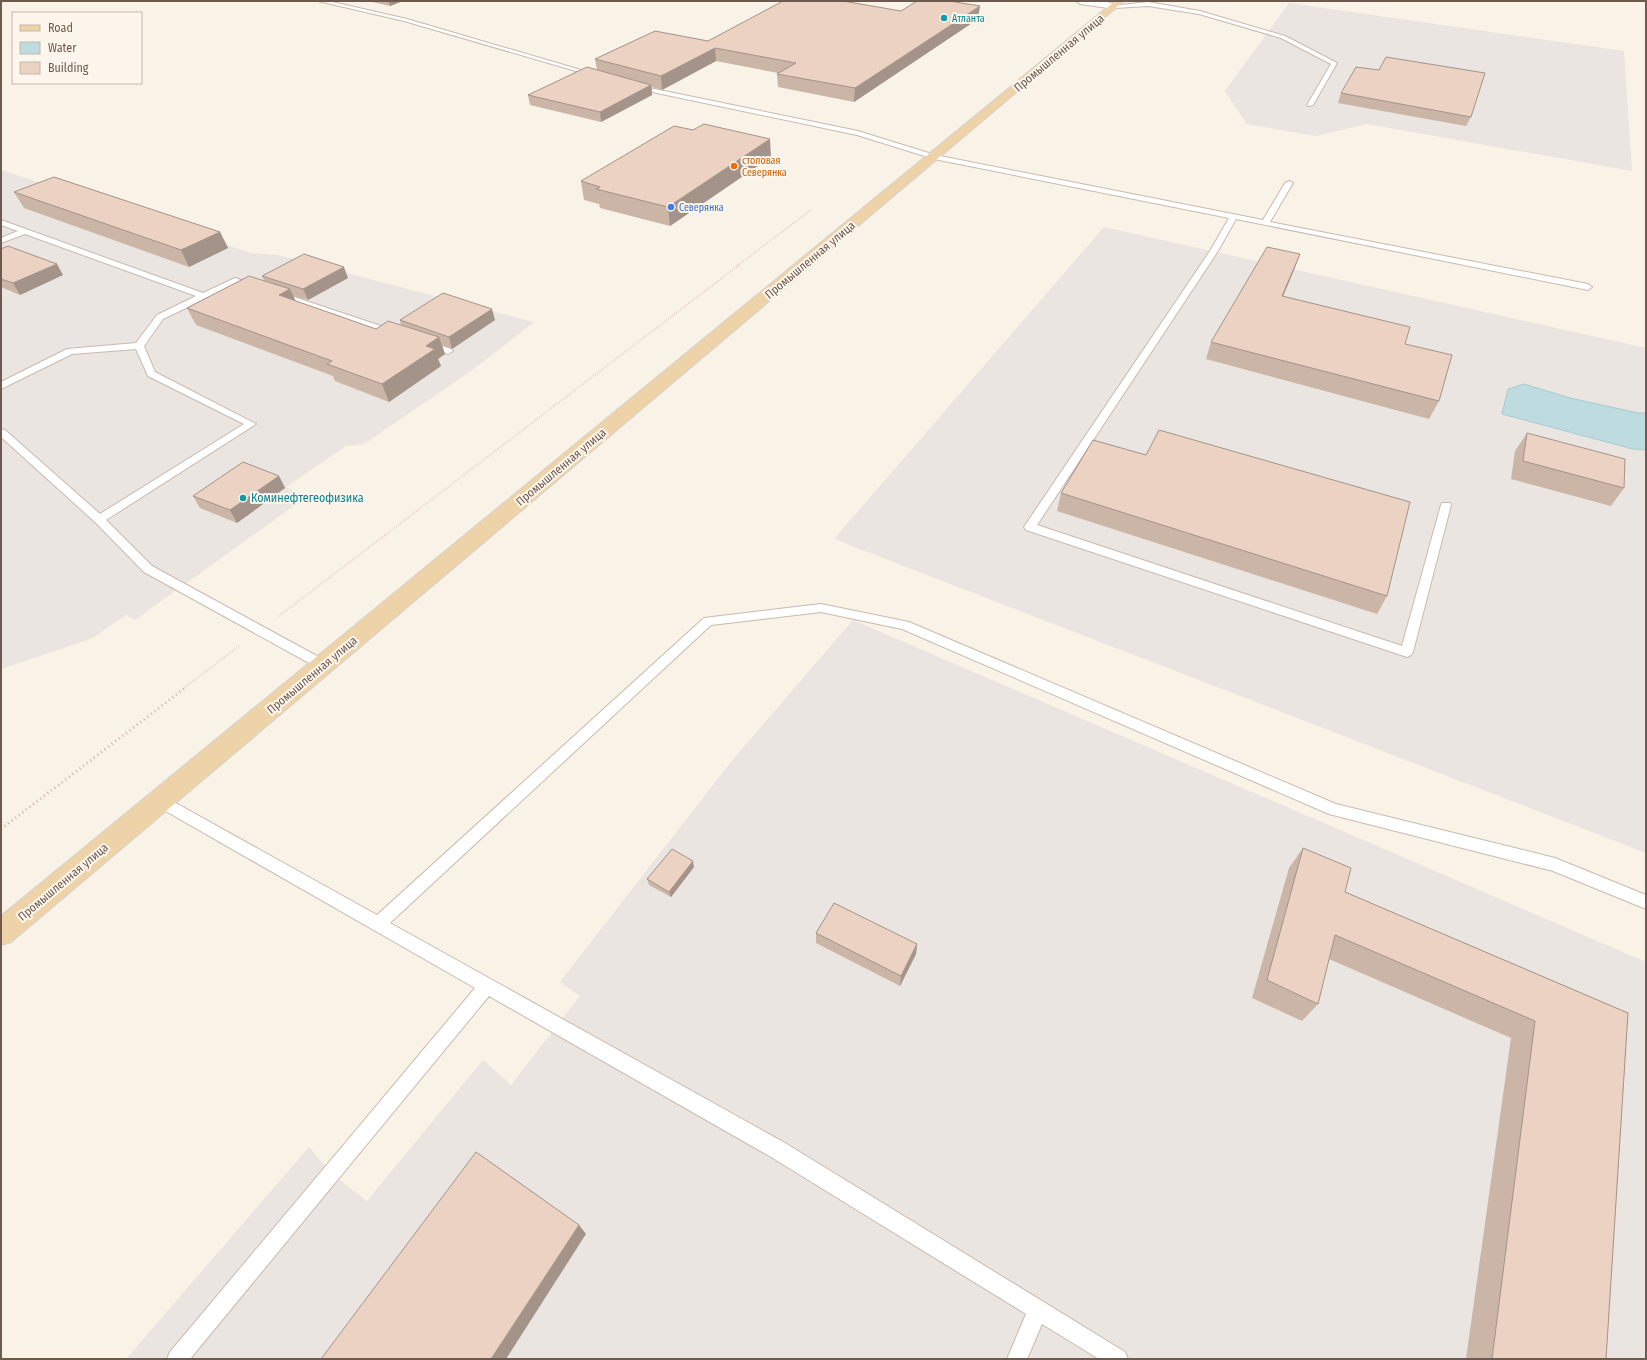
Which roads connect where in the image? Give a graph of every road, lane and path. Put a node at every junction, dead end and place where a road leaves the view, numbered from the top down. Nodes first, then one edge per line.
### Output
1 (321, 1) edge
2 (1080, 1) edge
3 (1118, 3) edge
4 (600, 77) edge
5 (630, 85) edge
6 (1310, 105) dead end
7 (934, 157) junction
8 (1290, 183) dead end
9 (811, 210) dead end
10 (1234, 218) junction
11 (1, 222) edge
12 (1264, 224) junction
13 (25, 231) junction
14 (1, 241) edge
15 (1588, 288) dead end
16 (203, 296) junction
17 (404, 336) edge
18 (419, 341) edge
19 (139, 346) junction
20 (448, 351) edge
21 (1, 386) edge
22 (1, 432) edge
23 (1446, 505) dead end
24 (99, 519) junction
25 (260, 630) junction
26 (323, 665) junction
27 (160, 801) junction
28 (1, 829) edge
29 (1646, 902) edge
30 (378, 924) junction
31 (1, 933) edge
32 (487, 986) junction
33 (1038, 1310) junction
34 (177, 1359) edge
35 (1017, 1359) edge
36 (1118, 1359) edge

1 - 4 lane
2 - 3 street
3 - 6 lane
3 - 7 main road, Промышленная улица
5 - 7 lane
7 - 10 lane
7 - 26 main road, Промышленная улица
8 - 12 lane
9 - 25 path
10 - 12 lane
10 - 23 lane
11 - 13 lane
12 - 15 lane
13 - 14 lane
13 - 16 lane
16 - 17 lane
16 - 19 lane
18 - 20 lane
19 - 21 lane
19 - 24 lane
22 - 24 lane
24 - 25 lane
25 - 26 lane
25 - 28 path
26 - 27 main road, Промышленная улица
27 - 30 lane
27 - 31 main road, Промышленная улица
29 - 30 lane
30 - 32 lane
32 - 33 lane
32 - 34 lane
33 - 35 lane
33 - 36 lane

